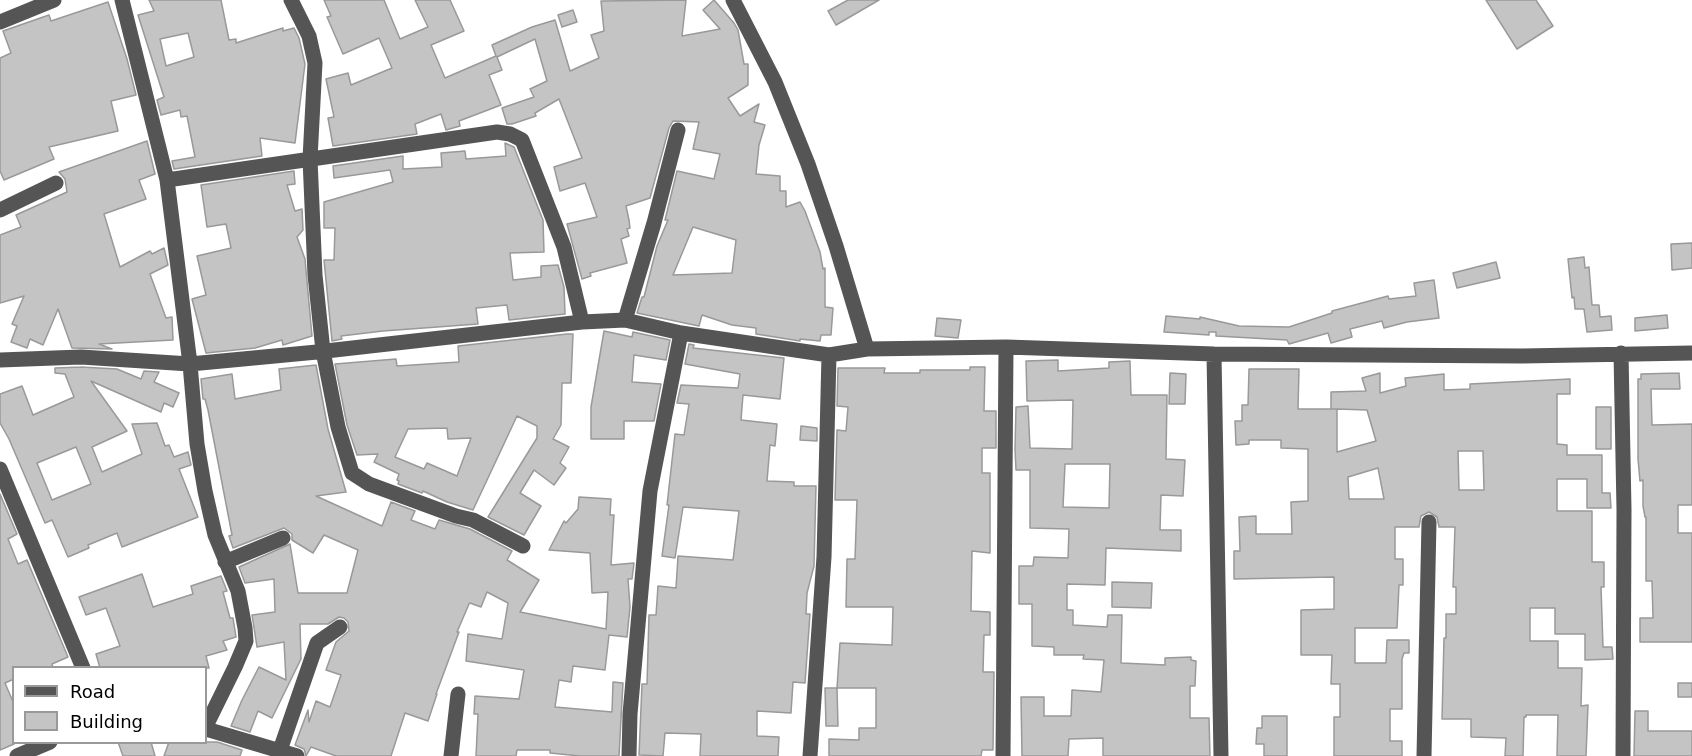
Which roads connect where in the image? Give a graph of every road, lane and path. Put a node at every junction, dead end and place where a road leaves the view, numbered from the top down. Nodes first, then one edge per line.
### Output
1 (54, 0) edge
2 (122, 0) edge
3 (291, 0) edge
4 (733, 0) edge
5 (0, 22) edge
6 (678, 130) dead end
7 (310, 159) junction
8 (167, 180) junction
9 (56, 183) dead end
10 (0, 210) edge
11 (625, 320) junction
12 (582, 322) junction
13 (681, 333) junction
14 (1006, 347) junction
15 (867, 349) junction
16 (323, 351) junction
17 (1622, 353) junction
18 (1692, 353) edge
19 (1214, 354) junction
20 (829, 355) junction
21 (0, 360) edge
22 (190, 364) junction
23 (1, 472) edge
24 (1429, 522) dead end
25 (283, 538) dead end
26 (523, 546) dead end
27 (225, 562) junction
28 (340, 627) dead end
29 (82, 666) edge
30 (458, 694) dead end
31 (207, 726) edge
32 (207, 728) edge
33 (45, 744) edge
34 (279, 753) edge
35 (17, 756) edge
36 (297, 756) edge
37 (451, 756) edge
38 (629, 756) edge
39 (810, 756) edge
40 (1003, 756) edge
41 (1221, 756) edge
42 (1424, 756) edge
43 (1623, 756) edge

1 - 5 street
2 - 8 street
3 - 7 street
4 - 15 street
6 - 11 street
7 - 8 street
7 - 12 street
7 - 16 street
8 - 22 street
9 - 10 street
11 - 12 street
11 - 13 street
12 - 16 street
13 - 20 street
13 - 38 street
14 - 15 street
14 - 19 street
14 - 40 street
15 - 20 street
16 - 22 street
16 - 26 street
17 - 18 street
17 - 19 street
17 - 43 street
19 - 41 street
20 - 39 street
21 - 22 street
22 - 27 street
23 - 29 street
24 - 42 street
25 - 27 street
27 - 31 street
28 - 34 street
30 - 37 street
32 - 34 street
33 - 35 street
34 - 36 street

